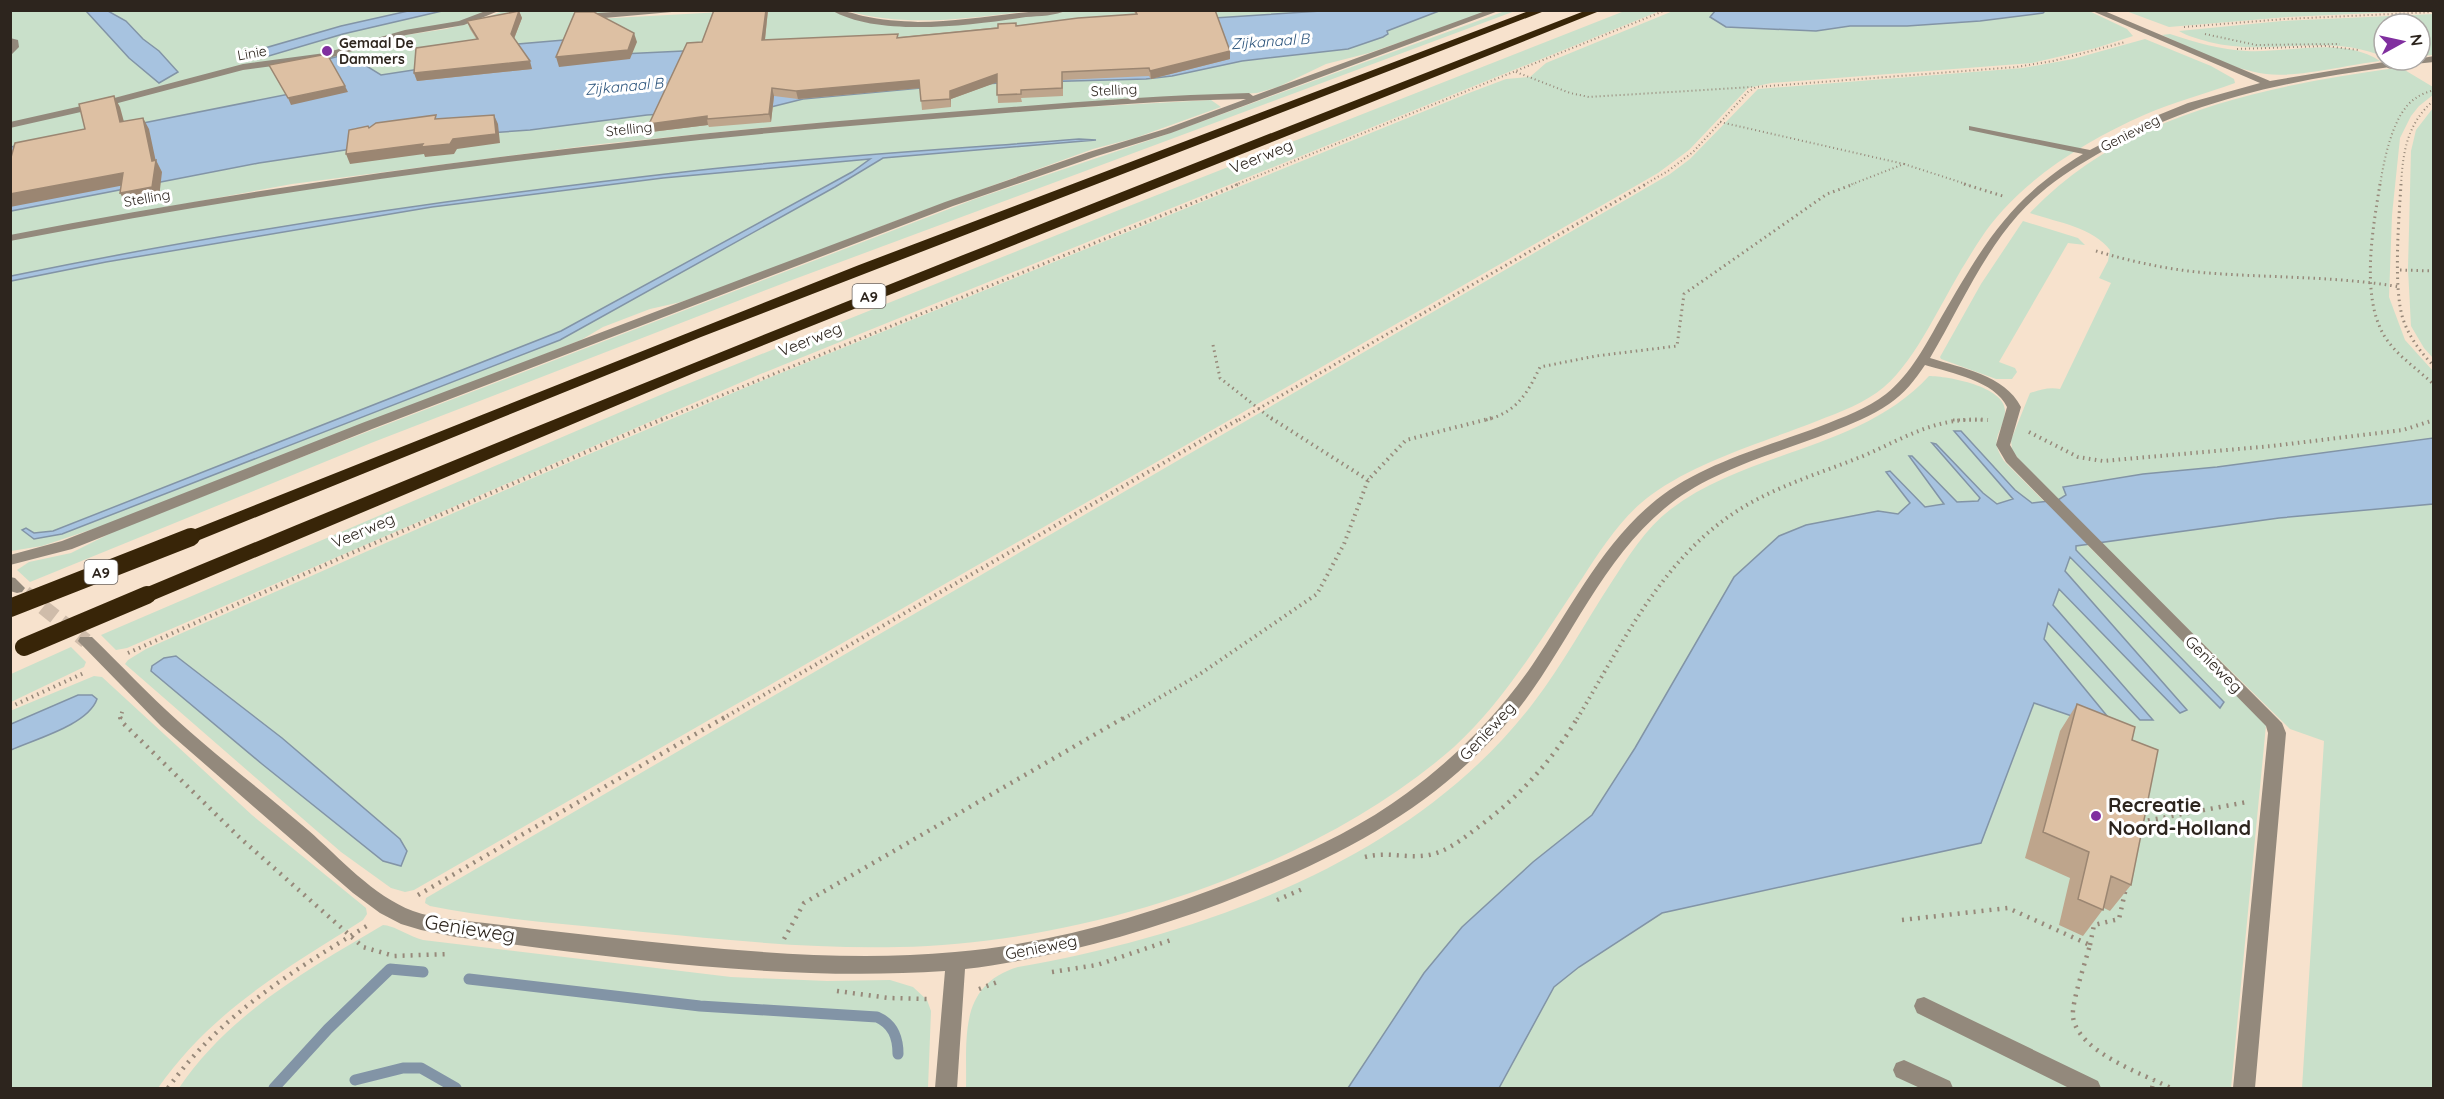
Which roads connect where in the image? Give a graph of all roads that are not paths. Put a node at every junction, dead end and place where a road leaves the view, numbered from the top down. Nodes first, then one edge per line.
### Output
1 (497, 10) edge
2 (690, 10) edge
3 (835, 10) edge
4 (1063, 10) edge
5 (1497, 10) edge
6 (1542, 10) edge
7 (1597, 10) edge
8 (2094, 10) edge
9 (582, 17) edge
10 (10, 40) edge
11 (10, 53) edge
12 (2433, 59) edge
13 (2267, 83) junction
14 (1257, 98) junction
15 (10, 124) edge
16 (1972, 128) dead end
17 (2091, 153) junction
18 (10, 238) edge
19 (1922, 360) junction
20 (10, 560) edge
21 (10, 608) edge
22 (86, 641) tunnel mouth
23 (17, 650) edge
24 (956, 961) junction
25 (1924, 1006) dead end
26 (1904, 1070) dead end
27 (946, 1089) edge
28 (1942, 1089) edge
29 (2090, 1089) edge
30 (2244, 1089) edge

1 - 15 street, Linie
2 - 9 street
3 - 4 street
5 - 14 street
6 - 21 highway, A9, bridge
7 - 23 highway, A9, bridge
8 - 13 street
10 - 11 street
12 - 13 street, Genieweg, bridge
13 - 17 street, Genieweg
14 - 18 street, Stelling
14 - 20 street
16 - 17 street
17 - 19 street, Genieweg
19 - 24 street, Genieweg
19 - 30 street, Genieweg
22 - 24 street, Genieweg
24 - 27 street
25 - 29 street
26 - 28 street

